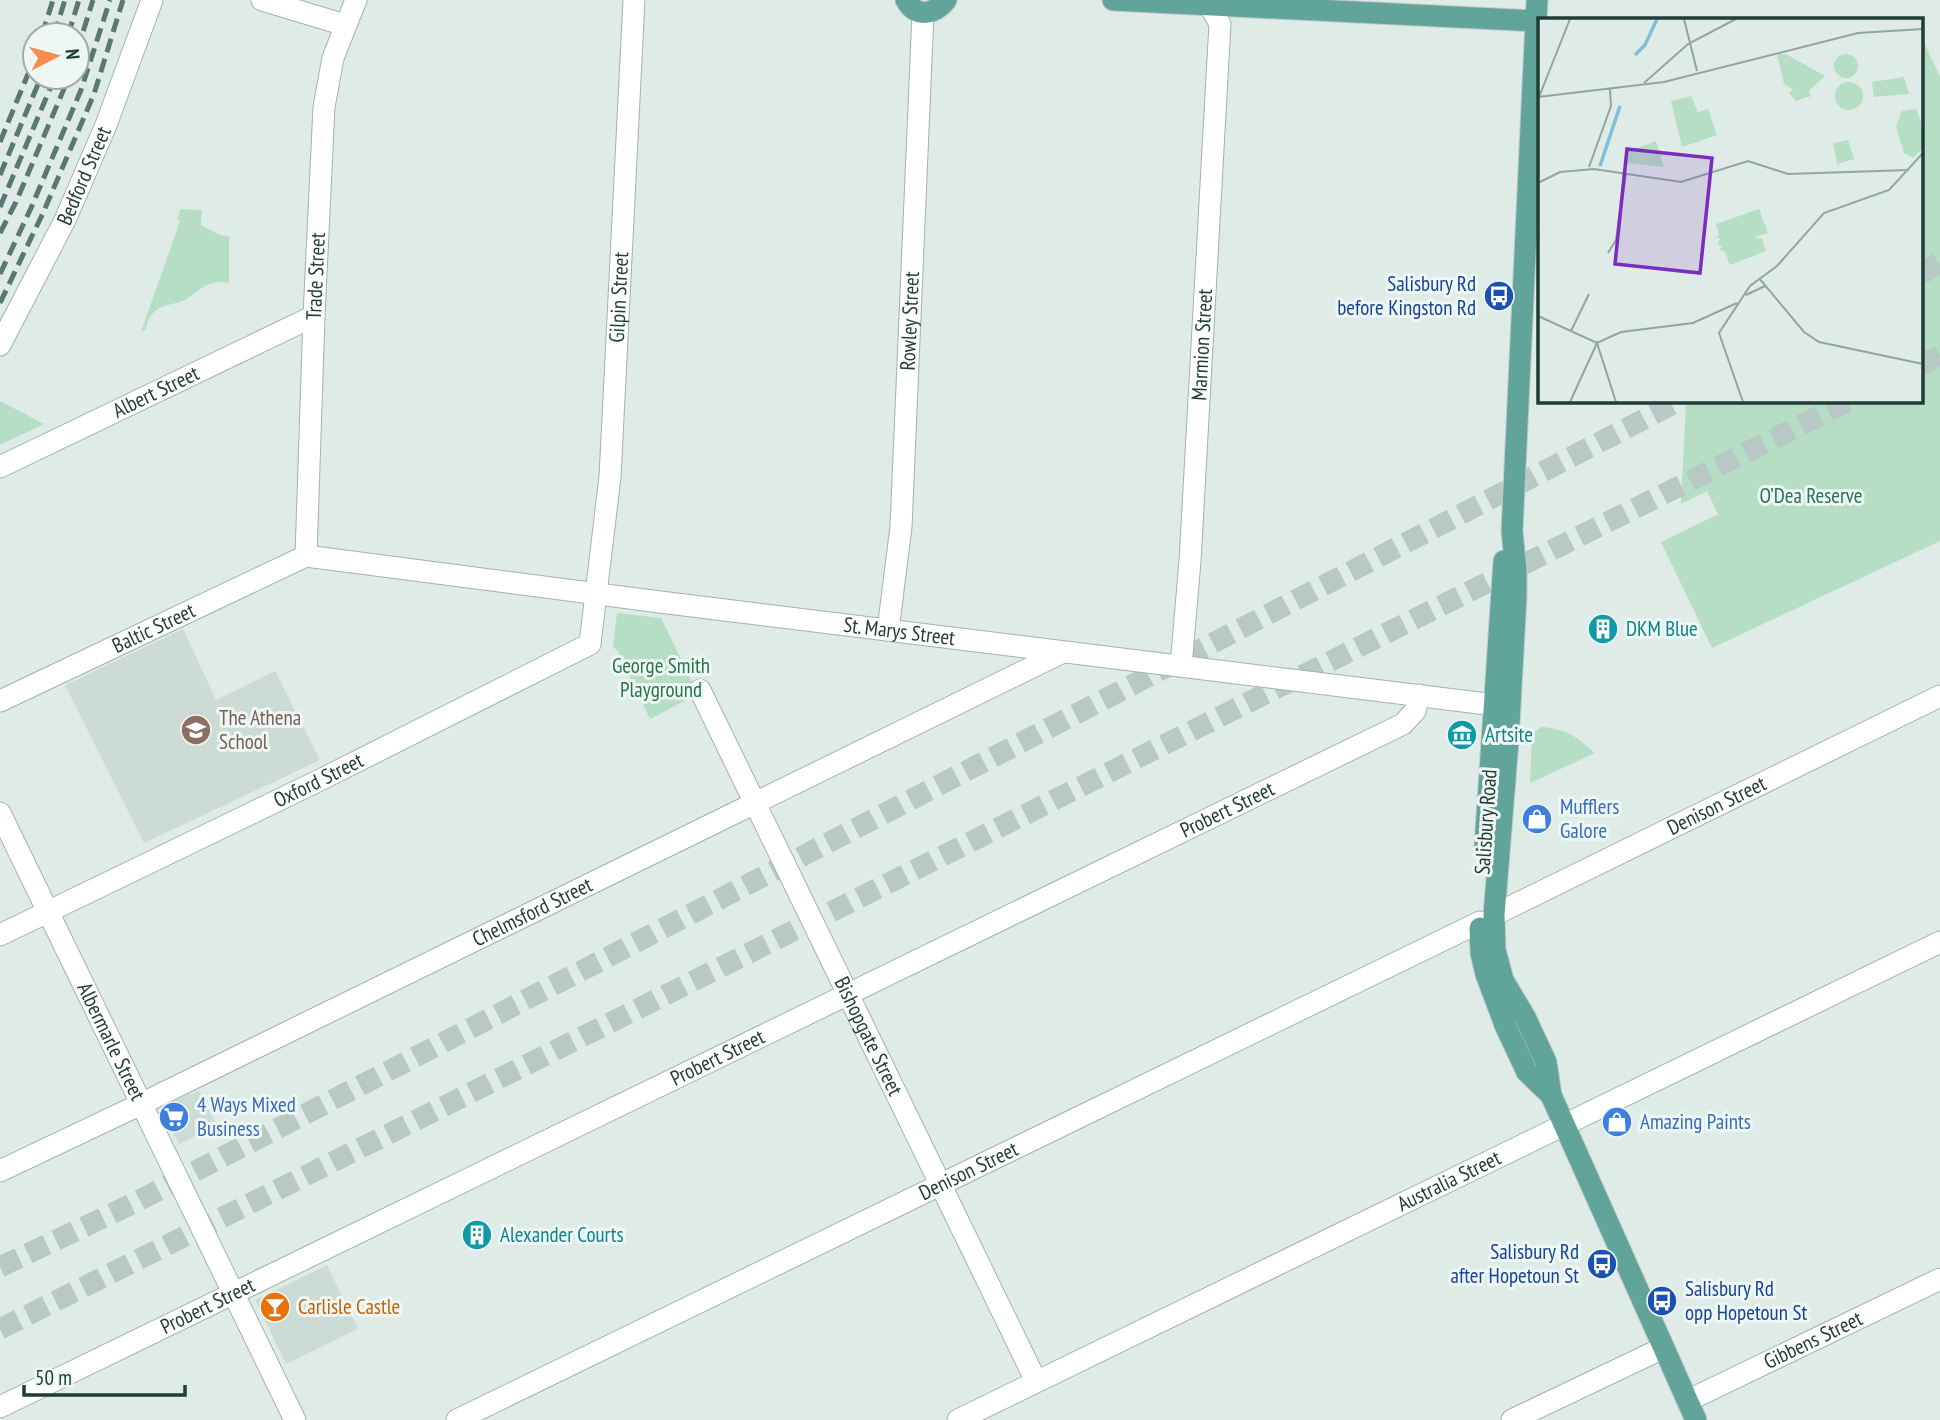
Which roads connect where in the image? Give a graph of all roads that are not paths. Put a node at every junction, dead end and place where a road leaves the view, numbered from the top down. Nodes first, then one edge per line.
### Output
1 (152, 0) edge
2 (262, 0) edge
3 (356, 0) edge
4 (634, 0) edge
5 (946, 0) edge
6 (1113, 0) edge
7 (914, 6) edge
8 (1537, 10) edge
9 (1215, 15) junction
10 (345, 25) junction
11 (313, 316) junction
12 (0, 345) edge
13 (0, 467) edge
14 (1511, 531) junction
15 (306, 556) junction
16 (596, 594) junction
17 (888, 630) junction
18 (1063, 652) junction
19 (1181, 666) junction
20 (700, 690) dead end
21 (1419, 695) junction
22 (1940, 696) edge
23 (0, 701) edge
24 (1495, 705) junction
25 (755, 804) junction
26 (0, 813) edge
27 (48, 912) junction
28 (1487, 919) junction
29 (0, 935) edge
30 (1940, 942) edge
31 (848, 994) junction
32 (141, 1104) junction
33 (1564, 1124) junction
34 (0, 1171) edge
35 (941, 1185) junction
36 (1940, 1279) edge
37 (233, 1293) junction
38 (1663, 1348) junction
39 (1036, 1381) junction
40 (0, 1407) edge
41 (1691, 1410) edge
42 (295, 1420) edge
43 (457, 1420) edge
44 (958, 1420) edge
45 (1512, 1420) edge

1 - 12 street, Bedford Street
2 - 10 street
3 - 10 street, Trade Street
4 - 16 street, Gilpin Street
5 - 7 main road
6 - 9 main road
7 - 17 street, Rowley Street
8 - 9 main road
8 - 14 main road, Salisbury Road
9 - 19 street, Marmion Street
10 - 11 street, Trade Street
11 - 13 street, Albert Street
11 - 15 street, Trade Street
14 - 24 main road, Salisbury Road
14 - 28 main road, Salisbury Road
15 - 16 street, St. Marys Street
15 - 23 street, Baltic Street
16 - 17 street, St. Marys Street
16 - 27 street, Oxford Street
17 - 18 street, St. Marys Street
18 - 19 street, St. Marys Street
18 - 25 street, Chelmsford Street
19 - 21 street, St. Marys Street
20 - 25 street, Bishopgate Street
21 - 24 street, St. Marys Street
21 - 31 street, Probert Street
22 - 28 street, Denison Street
24 - 28 main road, Salisbury Road
25 - 31 street, Bishopgate Street
25 - 32 street, Chelmsford Street
26 - 27 street, Albermarle Street
27 - 29 street, Oxford Street
27 - 32 street, Albermarle Street
28 - 33 main road, Salisbury Road
28 - 35 street, Denison Street
30 - 33 street, Australia Street
31 - 35 street, Bishopgate Street
31 - 37 street, Probert Street
32 - 34 street, Chelmsford Street
32 - 37 street, Albermarle Street
33 - 38 main road, Salisbury Road
33 - 39 street, Australia Street
35 - 39 street, Bishopgate Street
35 - 43 street, Denison Street
36 - 41 street, Gibbens Street
37 - 40 street, Probert Street
37 - 42 street, Albermarle Street
38 - 41 main road, Salisbury Road
38 - 45 street
39 - 44 street, Australia Street

